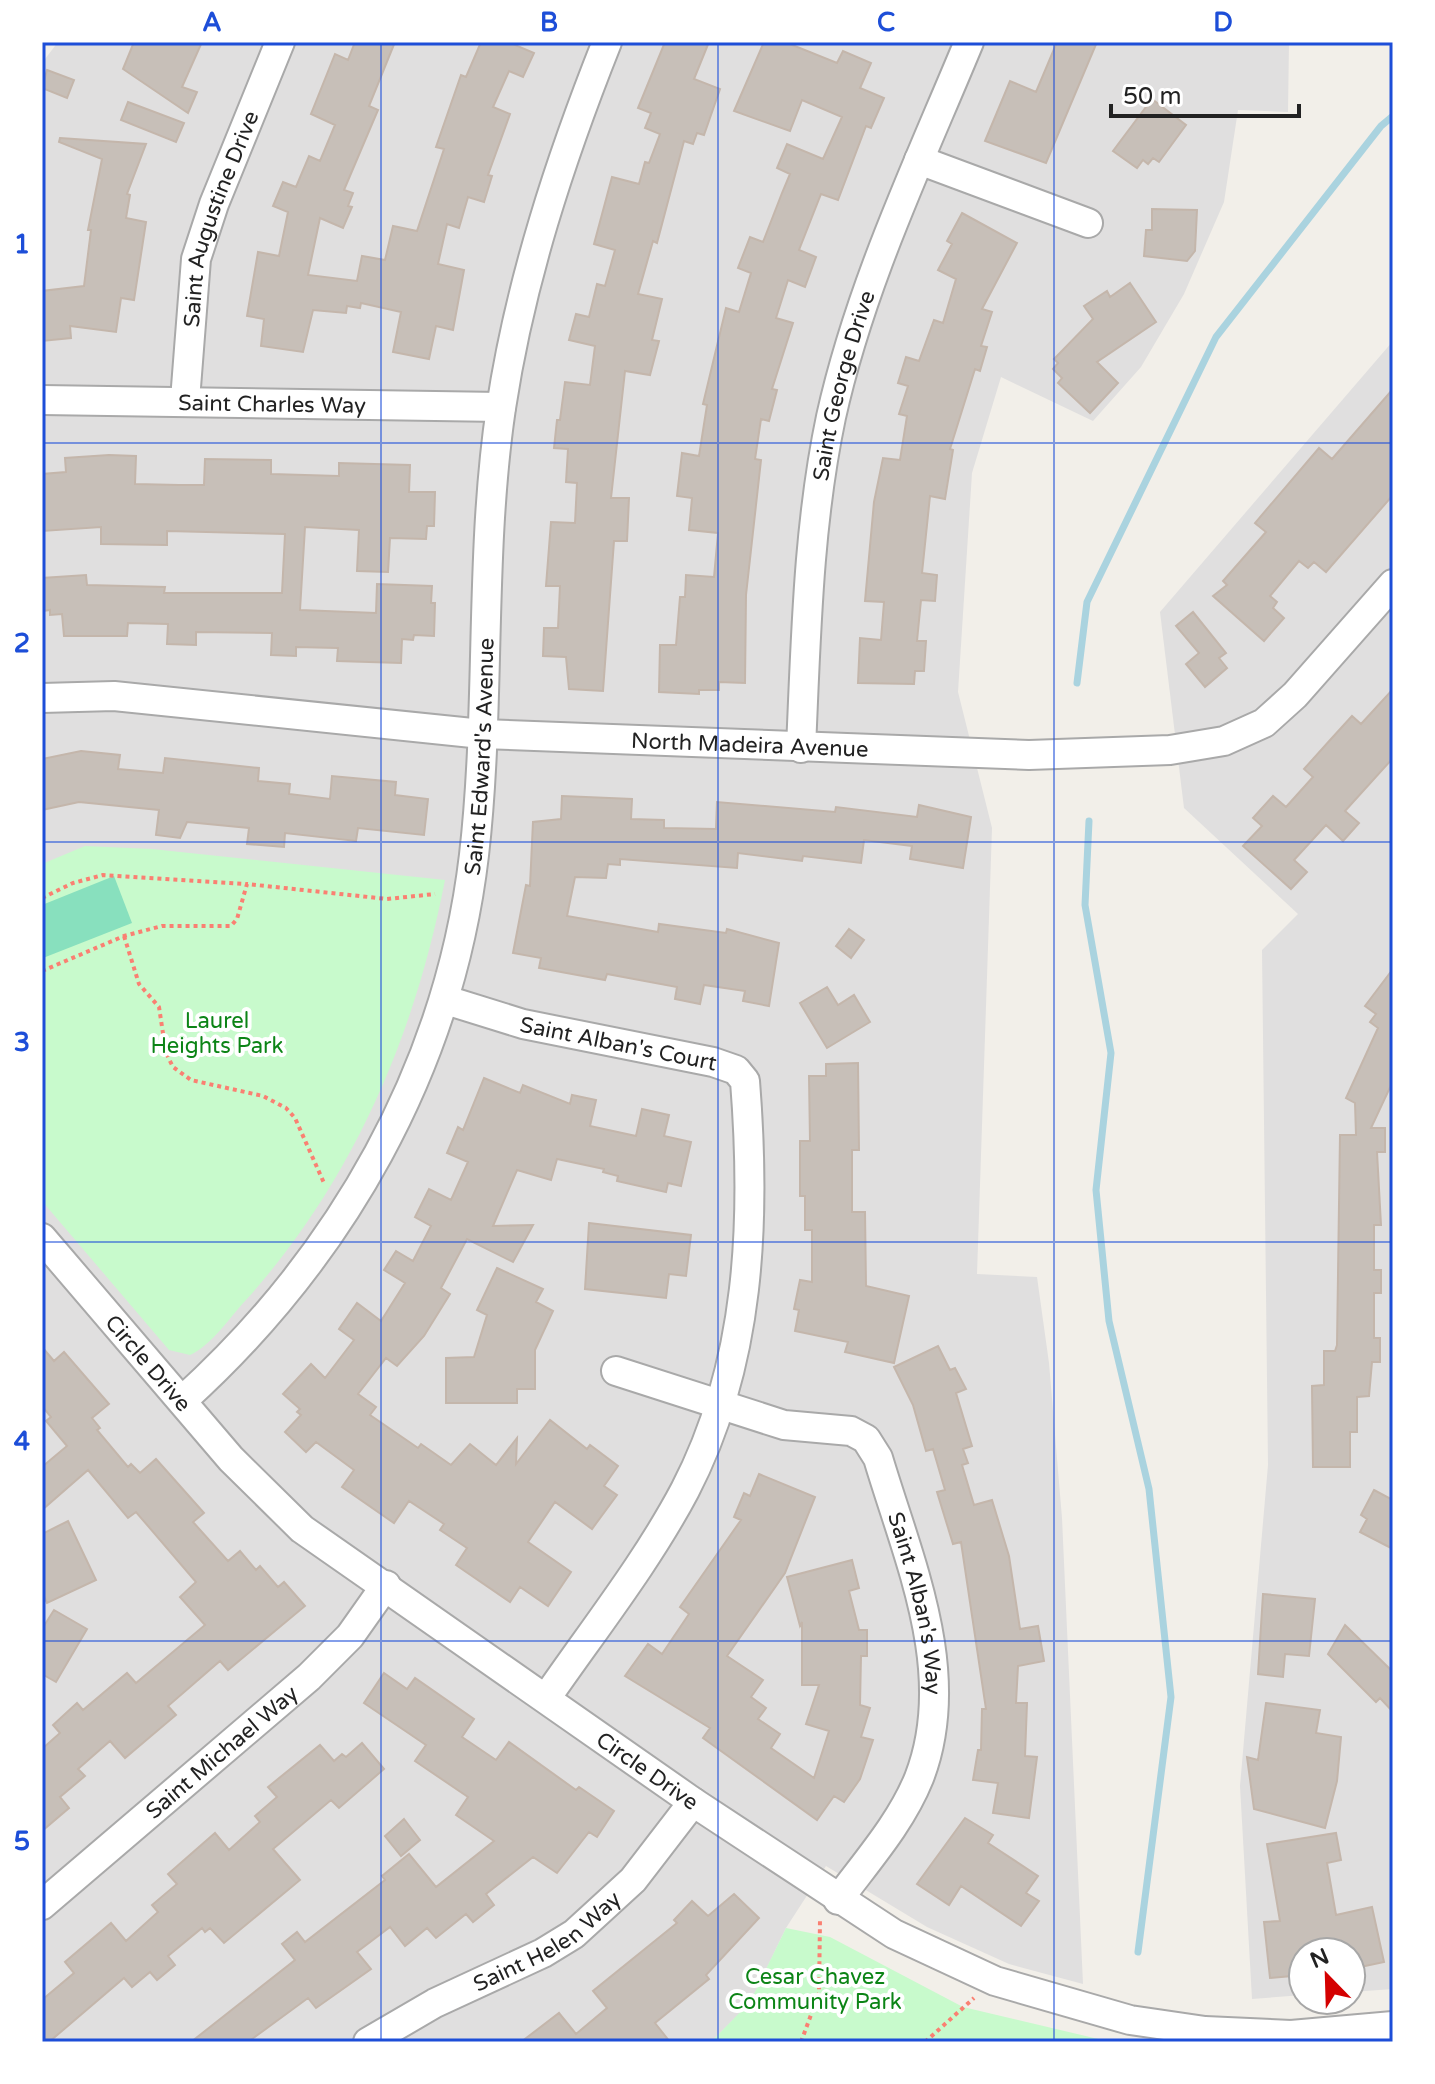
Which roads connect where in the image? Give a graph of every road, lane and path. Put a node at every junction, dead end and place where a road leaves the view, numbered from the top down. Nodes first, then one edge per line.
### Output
1 (280, 42) edge
2 (607, 42) edge
3 (969, 42) edge
4 (919, 160) junction
5 (1088, 223) dead end
6 (42, 400) edge
7 (185, 400) junction
8 (501, 407) junction
9 (1393, 584) edge
10 (42, 698) edge
11 (482, 734) junction
12 (801, 748) junction
13 (247, 884) junction
14 (435, 894) dead end
15 (42, 898) edge
16 (124, 936) junction
17 (42, 971) edge
18 (446, 1000) junction
19 (324, 1183) dead end
20 (42, 1238) edge
21 (616, 1371) dead end
22 (183, 1400) junction
23 (718, 1405) junction
24 (386, 1585) junction
25 (547, 1697) junction
26 (693, 1802) junction
27 (835, 1898) junction
28 (42, 1905) edge
29 (995, 1981) junction
30 (1393, 2026) edge
31 (368, 2042) edge
32 (801, 2042) edge
33 (925, 2042) edge

1 - 7 street, Saint Augustine Drive
2 - 8 street, Saint Edward's Avenue
3 - 4 street, Saint George Drive
4 - 5 street
4 - 12 street, Saint George Drive
6 - 7 street, Saint Charles Way
7 - 8 street, Saint Charles Way
8 - 11 street, Saint Edward's Avenue
9 - 12 street, North Madeira Avenue
10 - 11 street, North Madeira Avenue
11 - 12 street, North Madeira Avenue
11 - 18 street, Saint Edward's Avenue
13 - 14 path
13 - 15 path
13 - 16 path
16 - 17 path
16 - 19 path
18 - 22 street, Saint Edward's Avenue
18 - 23 street, Saint Alban's Court
20 - 22 street, Circle Drive
21 - 23 street
22 - 24 street, Circle Drive
23 - 25 street, Saint Alban's Court
23 - 27 street, Saint Alban's Way
24 - 25 street, Circle Drive
24 - 28 street, Saint Michael Way
25 - 26 street, Circle Drive
26 - 27 street, Circle Drive
26 - 31 street, Saint Helen Way
27 - 29 street, Circle Drive
27 - 32 path
29 - 30 street, Circle Drive
29 - 33 path

